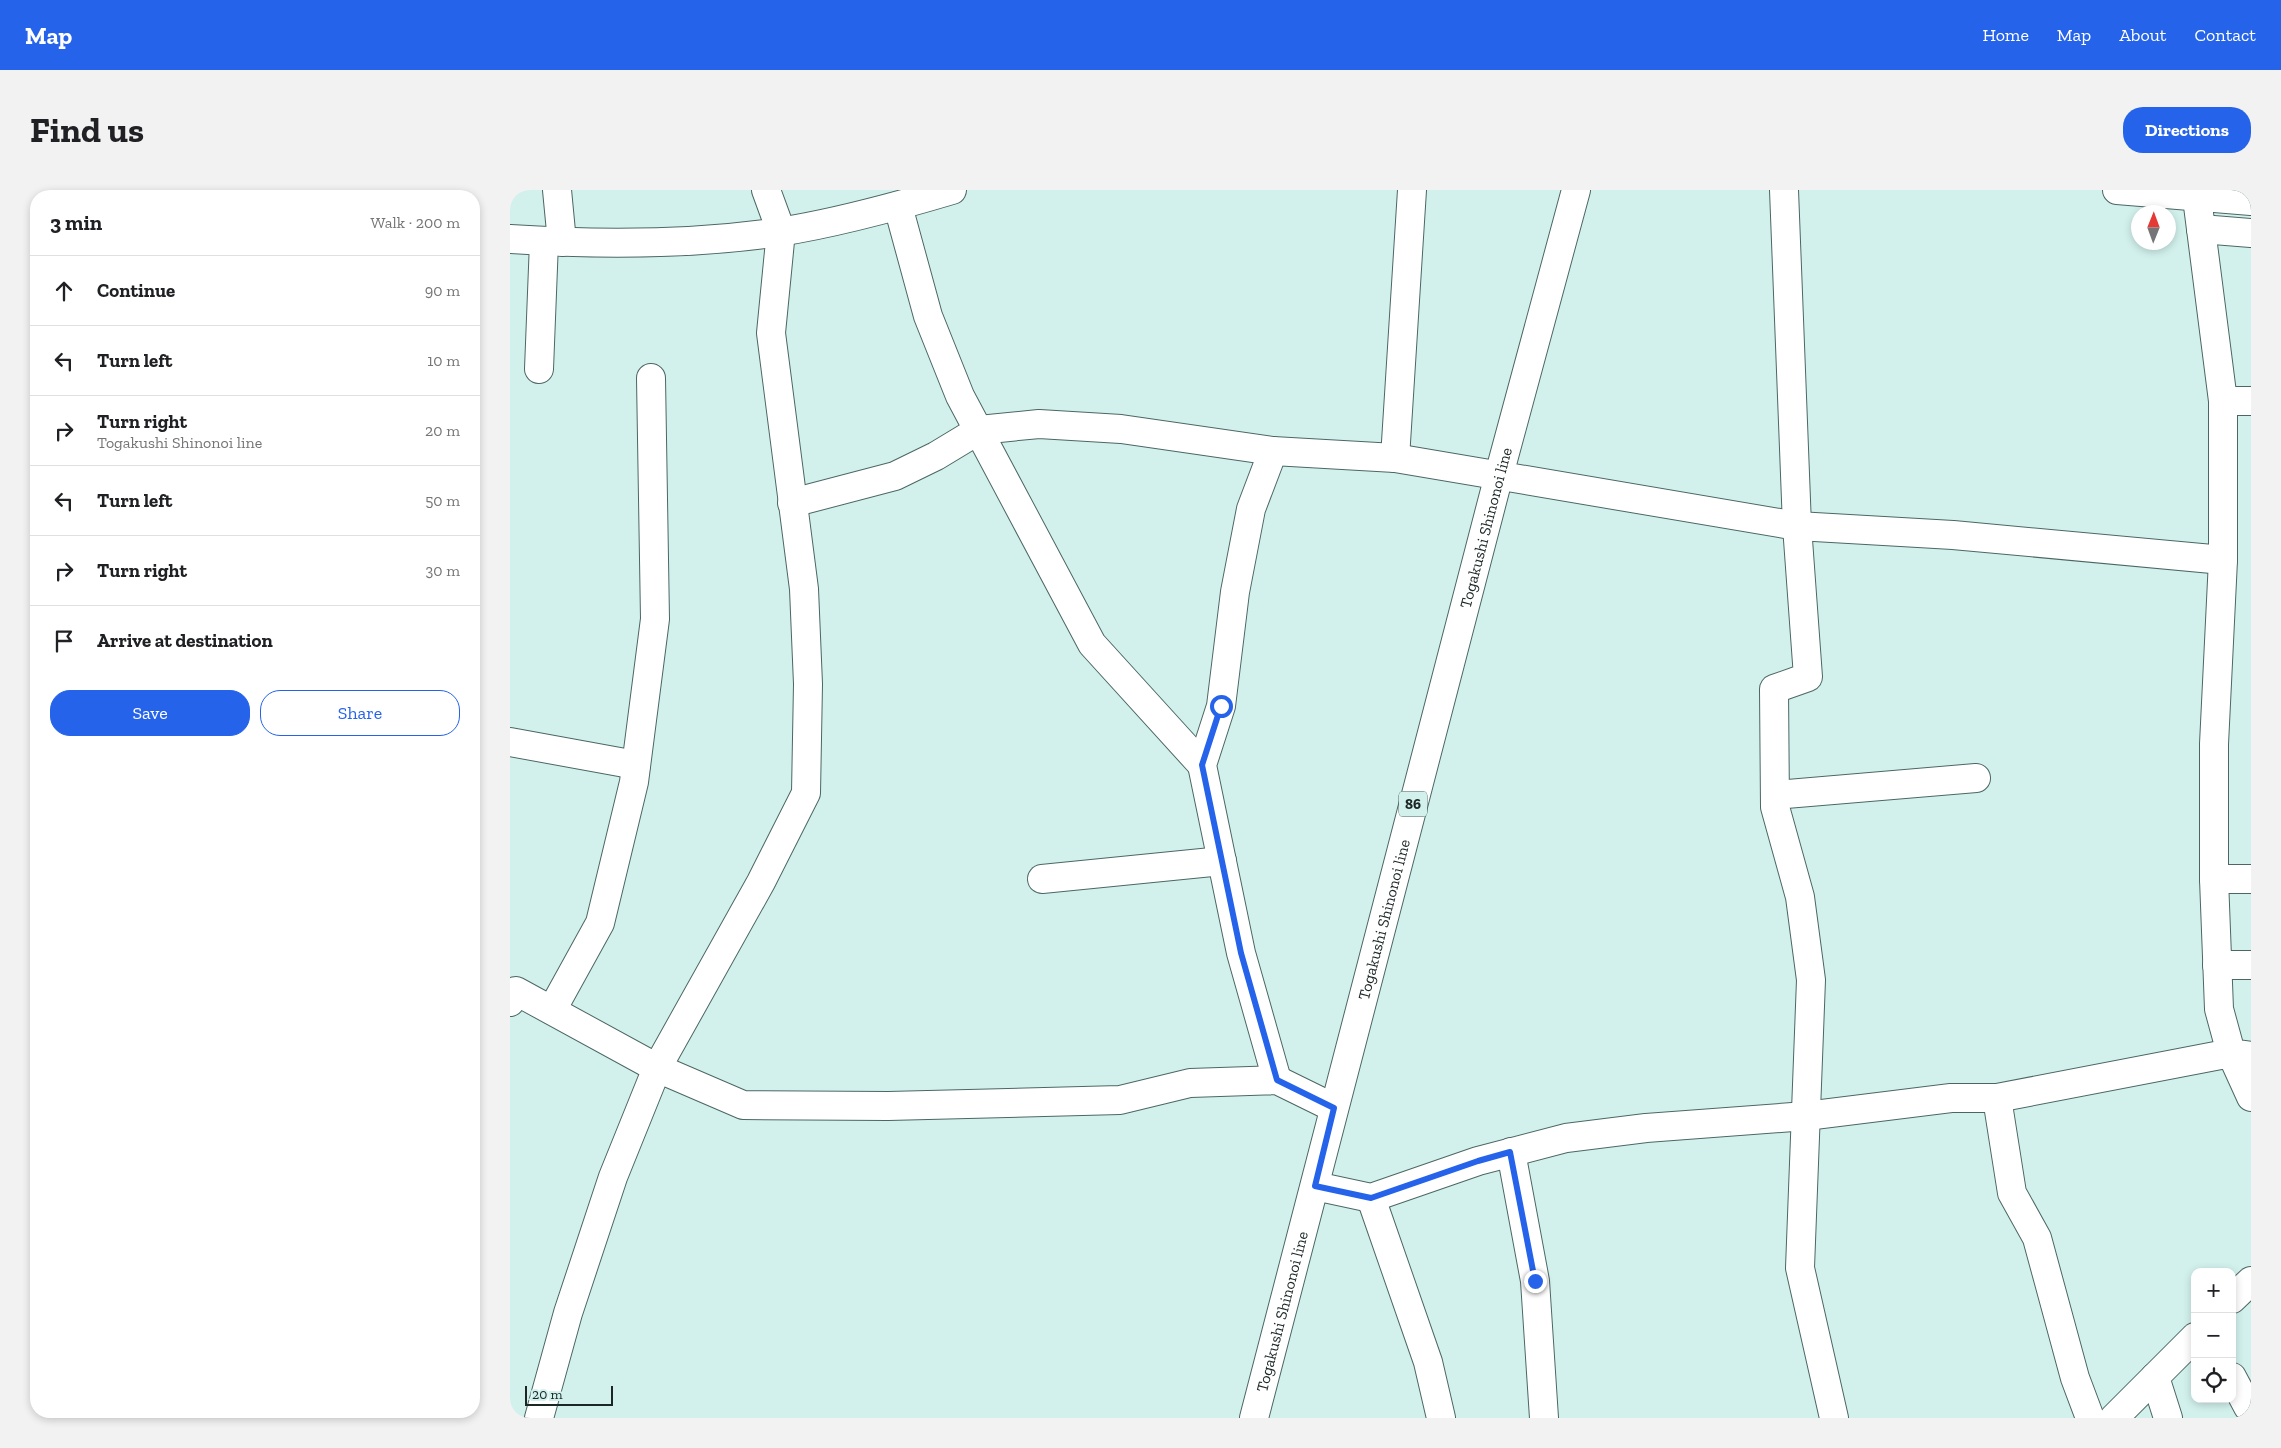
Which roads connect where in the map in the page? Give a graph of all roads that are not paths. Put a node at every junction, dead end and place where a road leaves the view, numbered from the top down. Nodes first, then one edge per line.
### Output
1 (557, 190) edge
2 (766, 190) edge
3 (952, 190) edge
4 (1412, 190) edge
5 (1576, 190) edge
6 (1784, 190) edge
7 (2117, 190) edge
8 (2196, 193) edge
9 (2251, 201) edge
10 (898, 206) junction
11 (2201, 229) junction
12 (780, 231) junction
13 (2251, 233) edge
14 (510, 240) edge
15 (553, 242) junction
16 (539, 369) dead end
17 (651, 378) dead end
18 (2223, 401) junction
19 (2251, 401) edge
20 (979, 430) junction
21 (1272, 451) junction
22 (1395, 458) junction
23 (1499, 475) junction
24 (792, 503) junction
25 (1797, 526) junction
26 (2223, 560) junction
27 (510, 742) edge
28 (636, 765) junction
29 (1202, 765) junction
30 (1976, 778) dead end
31 (1775, 795) junction
32 (1222, 861) junction
33 (1042, 879) dead end
34 (2214, 879) junction
35 (2251, 879) edge
36 (2217, 965) junction
37 (2251, 965) edge
38 (510, 1002) edge
39 (552, 1010) junction
40 (2241, 1055) edge
41 (657, 1068) junction
42 (1277, 1080) junction
43 (2251, 1096) edge
44 (1997, 1098) junction
45 (1334, 1108) junction
46 (1806, 1116) junction
47 (1510, 1152) junction
48 (1315, 1186) junction
49 (1371, 1198) junction
50 (2251, 1281) edge
51 (2236, 1295) edge
52 (2191, 1341) edge
53 (2155, 1377) junction
54 (2236, 1384) edge
55 (2251, 1406) edge
56 (539, 1418) edge
57 (1254, 1418) edge
58 (1440, 1418) edge
59 (1544, 1418) edge
60 (1834, 1418) edge
61 (2090, 1418) edge
62 (2114, 1418) edge
63 (2168, 1418) edge

1 - 15 street
2 - 12 street
3 - 10 street
4 - 22 street
5 - 23 street, Togakushi Shinonoi line / 86
6 - 25 street
7 - 8 street
8 - 9 street
8 - 11 street
10 - 12 street
10 - 20 street
11 - 13 street
11 - 18 street
12 - 15 street
12 - 24 street
14 - 15 street
15 - 16 street
17 - 28 street
18 - 19 street
18 - 26 street
20 - 21 street
20 - 24 street
20 - 29 street
21 - 22 street
21 - 29 street
22 - 23 street
23 - 25 street
23 - 45 street, Togakushi Shinonoi line / 86
24 - 41 street
25 - 26 street
25 - 31 street
26 - 34 street
27 - 28 street
28 - 39 street
29 - 32 street
30 - 31 street
31 - 46 street
32 - 33 street
32 - 42 street
34 - 35 street
34 - 36 street
36 - 37 street
36 - 40 street
38 - 39 street
39 - 41 street
40 - 43 street
40 - 44 street
41 - 42 street
41 - 56 street
42 - 45 street
44 - 46 street
44 - 61 street
45 - 48 street, Togakushi Shinonoi line / 86
46 - 47 street
46 - 60 street
47 - 49 street
47 - 59 street
48 - 49 street
48 - 57 street, Togakushi Shinonoi line / 86
49 - 58 street
50 - 51 street
52 - 53 street
53 - 62 street
53 - 63 street
54 - 55 street

